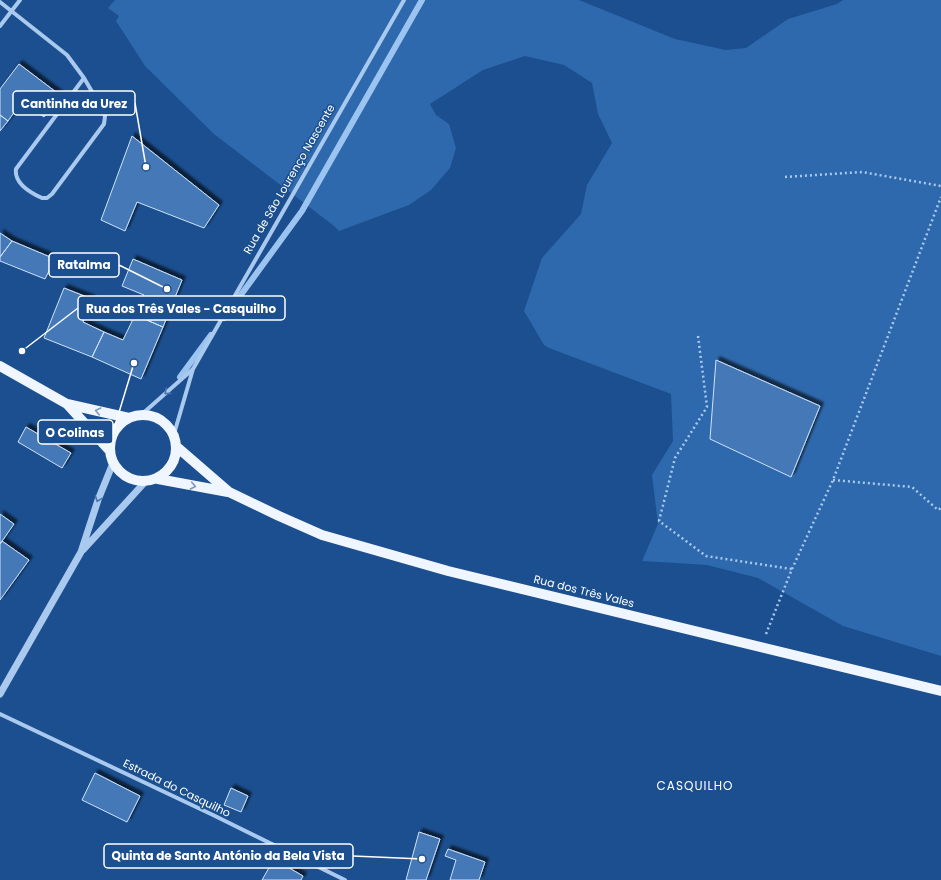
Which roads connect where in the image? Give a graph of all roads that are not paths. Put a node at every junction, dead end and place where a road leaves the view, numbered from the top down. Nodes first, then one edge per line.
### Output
1 (20, 0) edge
2 (404, 0) edge
3 (0, 2) edge
4 (12, 12) junction
5 (0, 26) edge
6 (84, 78) junction
7 (0, 366) edge
8 (194, 369) junction
9 (67, 404) junction
10 (141, 415) junction
11 (129, 418) junction
12 (174, 434) junction
13 (177, 447) junction
14 (109, 450) junction
15 (112, 463) junction
16 (158, 479) junction
17 (145, 482) junction
18 (229, 492) junction
19 (81, 552) junction
20 (941, 691) edge
21 (0, 694) edge
22 (0, 714) edge
23 (346, 880) edge

1 - 4 street
2 - 8 street, Rua de São Lourenço Nascente
3 - 4 street
4 - 5 street
4 - 6 street
6 - 6 street
7 - 9 main road
8 -> 10 street, Rua de São Lourenço Nascente
8 - 12 street, Rua de São Lourenço Nascente
11 -> 9 main road
9 - 14 main road
10 - 11 main road
10 - 12 main road
11 - 14 main road
12 - 13 main road
13 - 16 main road
13 - 18 main road, Rua dos Três Vales
14 - 15 main road
15 - 17 main road, Rua dos Três Vales
15 -> 19 street
16 - 17 main road, Rua dos Três Vales
16 -> 18 main road, Rua dos Três Vales
17 - 19 street
18 - 20 main road, Rua dos Três Vales
19 - 21 street
22 - 23 street, Estrada do Casquilho

